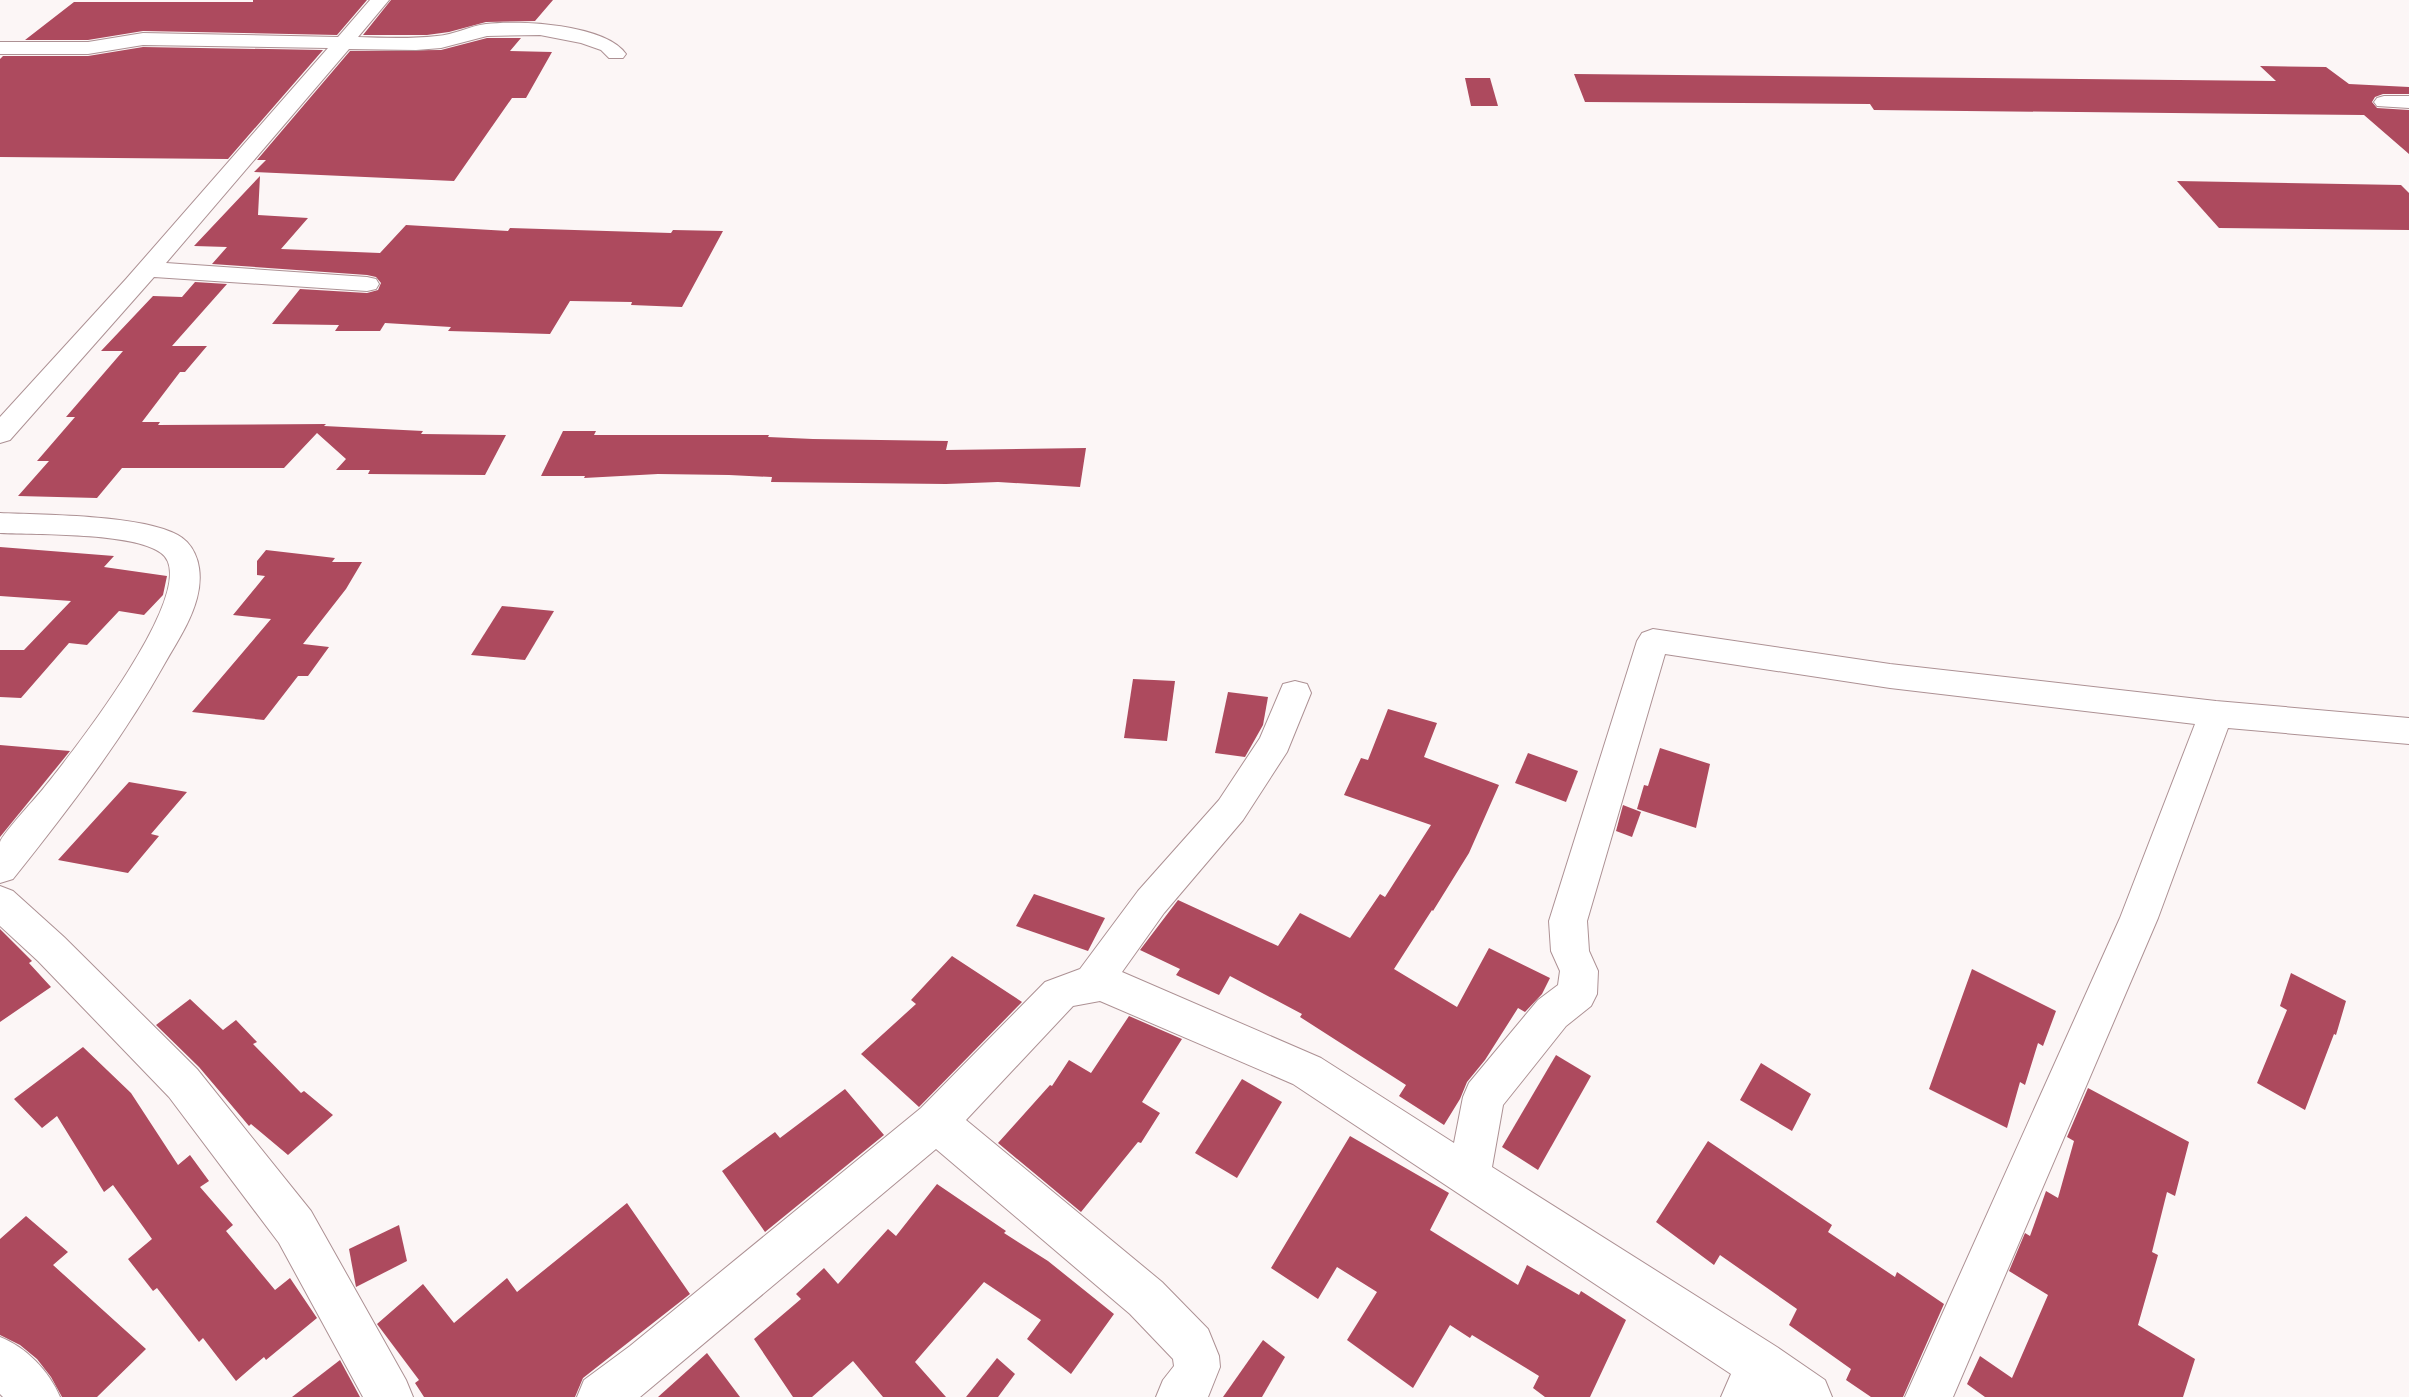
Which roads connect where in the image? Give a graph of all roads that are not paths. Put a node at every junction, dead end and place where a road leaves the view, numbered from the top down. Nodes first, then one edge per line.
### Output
1 (380, 0) edge
2 (343, 44) junction
3 (0, 48) edge
4 (616, 54) dead end
5 (2384, 102) dead end
6 (2409, 102) edge
7 (148, 269) junction
8 (367, 284) dead end
9 (0, 434) edge
10 (0, 524) edge
11 (1295, 693) dead end
12 (2216, 714) junction
13 (2409, 730) edge
14 (0, 868) edge
15 (0, 902) edge
16 (1093, 982) junction
17 (936, 1122) junction
18 (1469, 1176) junction
19 (0, 1360) edge
20 (1753, 1381) edge
21 (36, 1397) edge
22 (388, 1397) edge
23 (601, 1397) edge
24 (1179, 1397) edge
25 (1808, 1397) edge
26 (1929, 1397) edge

1 - 2 street
2 - 3 street
2 - 4 street
2 - 7 street
5 - 6 street
7 - 8 street
7 - 9 street
10 - 14 street
11 - 16 street
12 - 13 street
12 - 18 street
12 - 26 street
15 - 22 street
16 - 17 street
16 - 18 street
17 - 23 street
17 - 24 street
18 - 20 street
19 - 21 street
20 - 25 street

